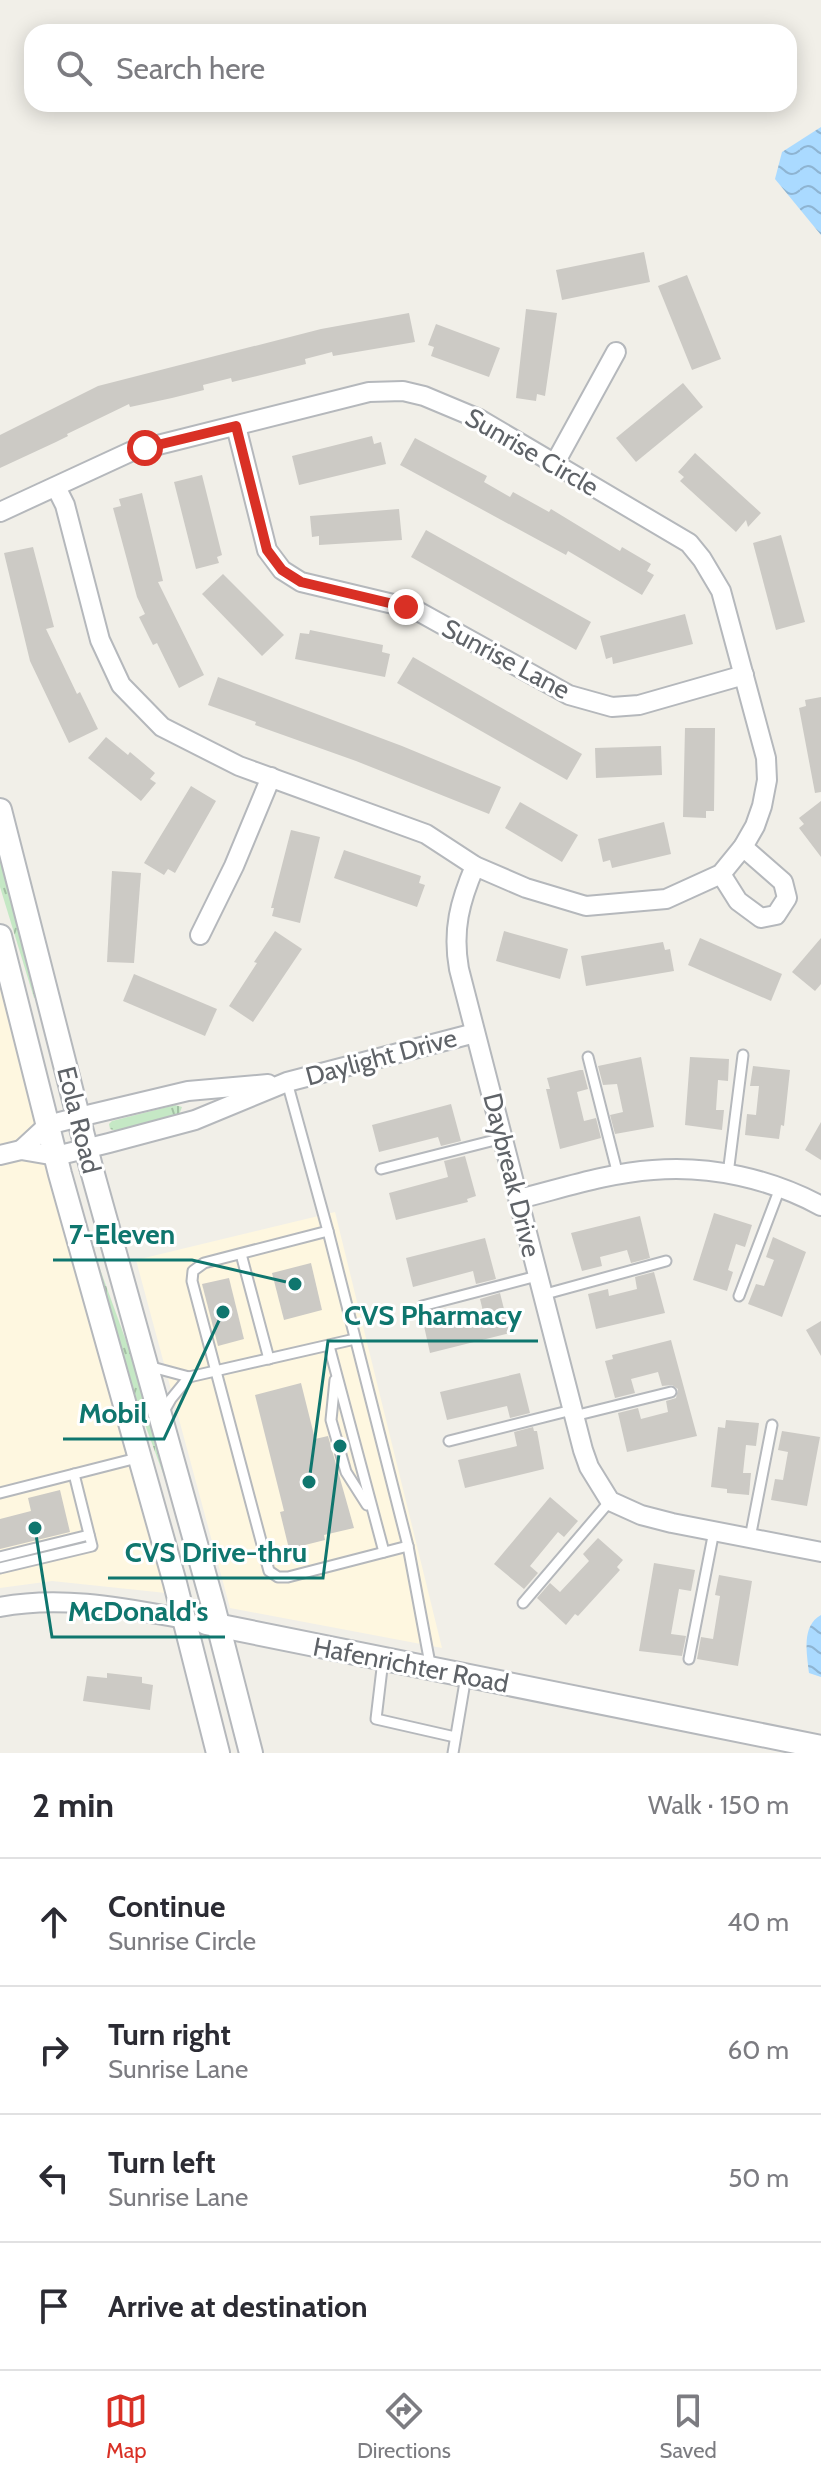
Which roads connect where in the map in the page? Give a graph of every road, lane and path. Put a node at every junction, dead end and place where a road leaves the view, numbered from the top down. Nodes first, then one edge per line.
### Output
1 (616, 352) dead end
2 (236, 426) junction
3 (555, 463) junction
4 (56, 487) junction
5 (0, 512) edge
6 (744, 675) junction
7 (271, 777) junction
8 (0, 810) edge
9 (743, 847) junction
10 (475, 866) junction
11 (721, 874) junction
12 (200, 935) dead end
13 (0, 936) edge
14 (475, 1033) junction
15 (743, 1055) dead end
16 (588, 1057) dead end
17 (287, 1082) junction
18 (79, 1117) junction
19 (48, 1125) junction
20 (503, 1138) junction
21 (87, 1148) junction
22 (21, 1150) junction
23 (0, 1155) edge
24 (56, 1156) junction
25 (381, 1169) dead end
26 (728, 1174) junction
27 (618, 1175) junction
28 (780, 1188) junction
29 (519, 1199) junction
30 (821, 1206) edge
31 (328, 1231) junction
32 (241, 1254) junction
33 (666, 1261) dead end
34 (537, 1276) junction
35 (542, 1295) junction
36 (739, 1296) dead end
37 (422, 1306) dead end
38 (355, 1339) junction
39 (329, 1346) junction
40 (269, 1359) junction
41 (146, 1364) junction
42 (216, 1371) junction
43 (335, 1372) junction
44 (189, 1377) junction
45 (671, 1392) dead end
46 (573, 1413) junction
47 (161, 1417) junction
48 (772, 1425) dead end
49 (449, 1441) dead end
50 (141, 1457) junction
51 (74, 1474) junction
52 (0, 1493) edge
53 (610, 1501) junction
54 (373, 1514) junction
55 (714, 1531) junction
56 (89, 1535) junction
57 (750, 1538) junction
58 (408, 1546) junction
59 (384, 1552) junction
60 (821, 1552) edge
61 (0, 1557) edge
62 (0, 1568) edge
63 (523, 1603) dead end
64 (0, 1607) edge
65 (185, 1619) junction
66 (219, 1626) junction
67 (383, 1659) junction
68 (689, 1659) dead end
69 (432, 1669) junction
70 (466, 1676) junction
71 (455, 1737) junction
72 (821, 1747) edge
73 (218, 1753) edge
74 (251, 1753) edge
75 (453, 1753) edge

1 - 3 street
2 - 3 street, Sunrise Circle
2 - 4 street, Sunrise Circle
2 - 6 street, Sunrise Lane
3 - 6 street, Sunrise Circle
4 - 5 street, Sunrise Circle
4 - 7 street, Sunrise Circle
6 - 9 street, Sunrise Circle
7 - 10 street, Sunrise Circle
7 - 12 street
8 - 18 street, Eola Road
9 - 11 street, Sunrise Circle
9 - 11 street
10 - 11 street, Sunrise Circle
10 - 14 street, Daybreak Drive
13 - 19 street, Eola Road
14 - 17 street, Daylight Drive
14 - 20 street, Daybreak Drive
15 - 26 lane
16 - 27 lane
17 - 18 street, Daylight Drive
17 - 21 street, Daylight Drive
17 - 31 lane
18 - 19 street, Daylight Drive
18 - 21 street, Eola Road
19 - 22 street, Daylight Drive
19 - 24 street, Eola Road
20 - 25 lane
20 - 29 street, Daybreak Drive
21 - 24 street, Daylight Drive
21 - 41 street, Eola Road
22 - 23 street, Daylight Drive
22 - 24 street, Daylight Drive
24 - 50 street, Eola Road
26 - 27 street
26 - 28 street
27 - 29 street
28 - 30 street
28 - 36 lane
29 - 34 street, Daybreak Drive
31 - 32 lane
31 - 38 lane
32 - 40 lane
32 - 42 lane
33 - 35 lane
34 - 35 street, Daybreak Drive
34 - 37 lane
35 - 46 street, Daybreak Drive
38 - 39 lane
38 - 58 lane
39 - 40 lane
39 - 43 lane
40 - 42 lane
41 - 44 lane
41 - 47 street, Eola Road
42 - 44 lane
42 - 59 lane
43 - 54 lane
43 - 54 lane
44 - 47 lane
45 - 46 lane
46 - 49 lane
46 - 53 street, Daybreak Drive
47 - 66 street, Eola Road
48 - 57 lane
50 - 51 lane
50 - 65 street, Eola Road
51 - 52 lane
51 - 56 lane
53 - 55 street
53 - 63 lane
54 - 59 lane
55 - 57 street
55 - 68 lane
56 - 61 lane
56 - 62 lane
57 - 60 street
58 - 59 lane
58 - 69 lane
64 - 65 street, Hafenrichter Road
65 - 66 street, Hafenrichter Road
65 - 73 street, Eola Road
66 - 67 street, Hafenrichter Road
66 - 74 street, Eola Road
67 - 69 street, Hafenrichter Road
67 - 71 lane
69 - 70 street, Hafenrichter Road
70 - 71 lane
70 - 72 street, Hafenrichter Road
71 - 75 lane

